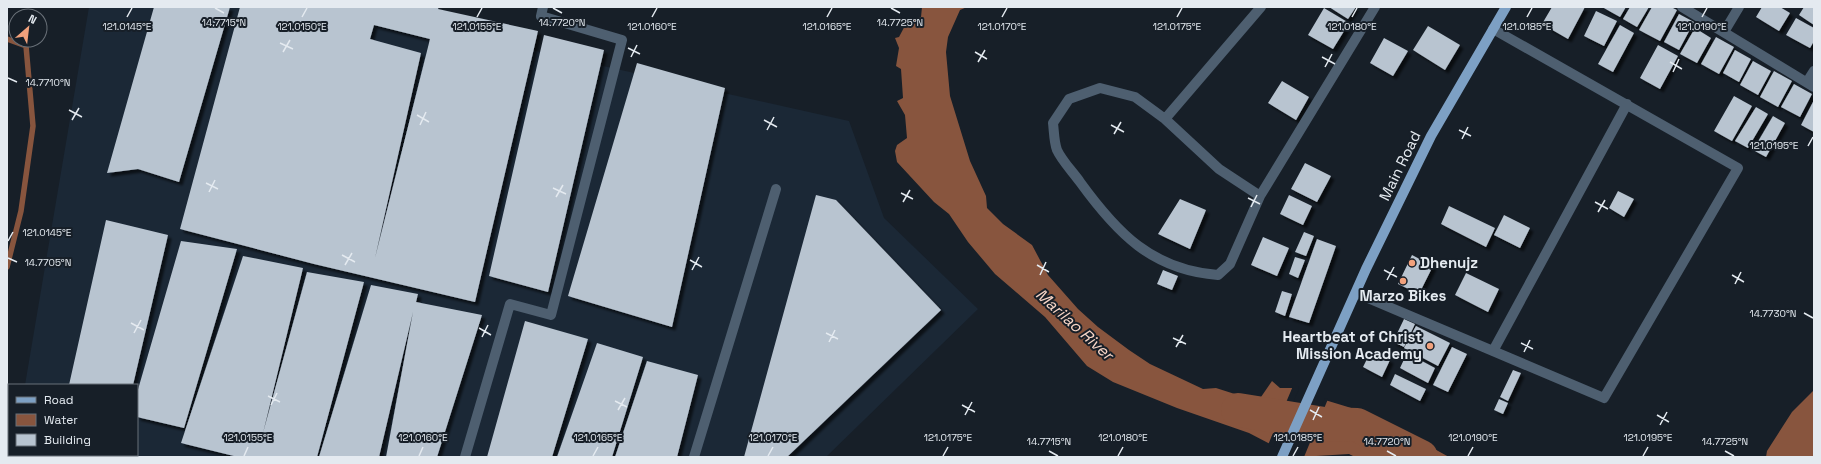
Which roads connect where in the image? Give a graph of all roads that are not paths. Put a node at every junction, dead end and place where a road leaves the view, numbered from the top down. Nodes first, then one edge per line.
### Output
1 (543, 7) edge
2 (1261, 7) edge
3 (1375, 7) edge
4 (1506, 7) edge
5 (1682, 7) edge
6 (1740, 7) edge
7 (1493, 29) junction
8 (1724, 32) junction
9 (1814, 71) edge
10 (1810, 84) edge
11 (1627, 104) junction
12 (1165, 119) junction
13 (776, 190) dead end
14 (1260, 196) junction
15 (1356, 293) junction
16 (1493, 351) junction
17 (466, 457) edge
18 (694, 457) edge
19 (1282, 457) edge

1 - 17 street
2 - 12 street
3 - 14 street
4 - 7 main road, Main Road
5 - 8 street
6 - 8 street
7 - 11 street
7 - 15 main road, Main Road
8 - 10 street
9 - 10 street
11 - 16 street
11 - 16 street
12 - 14 street
12 - 14 street
13 - 18 street
15 - 16 street
15 - 19 main road, Main Road

